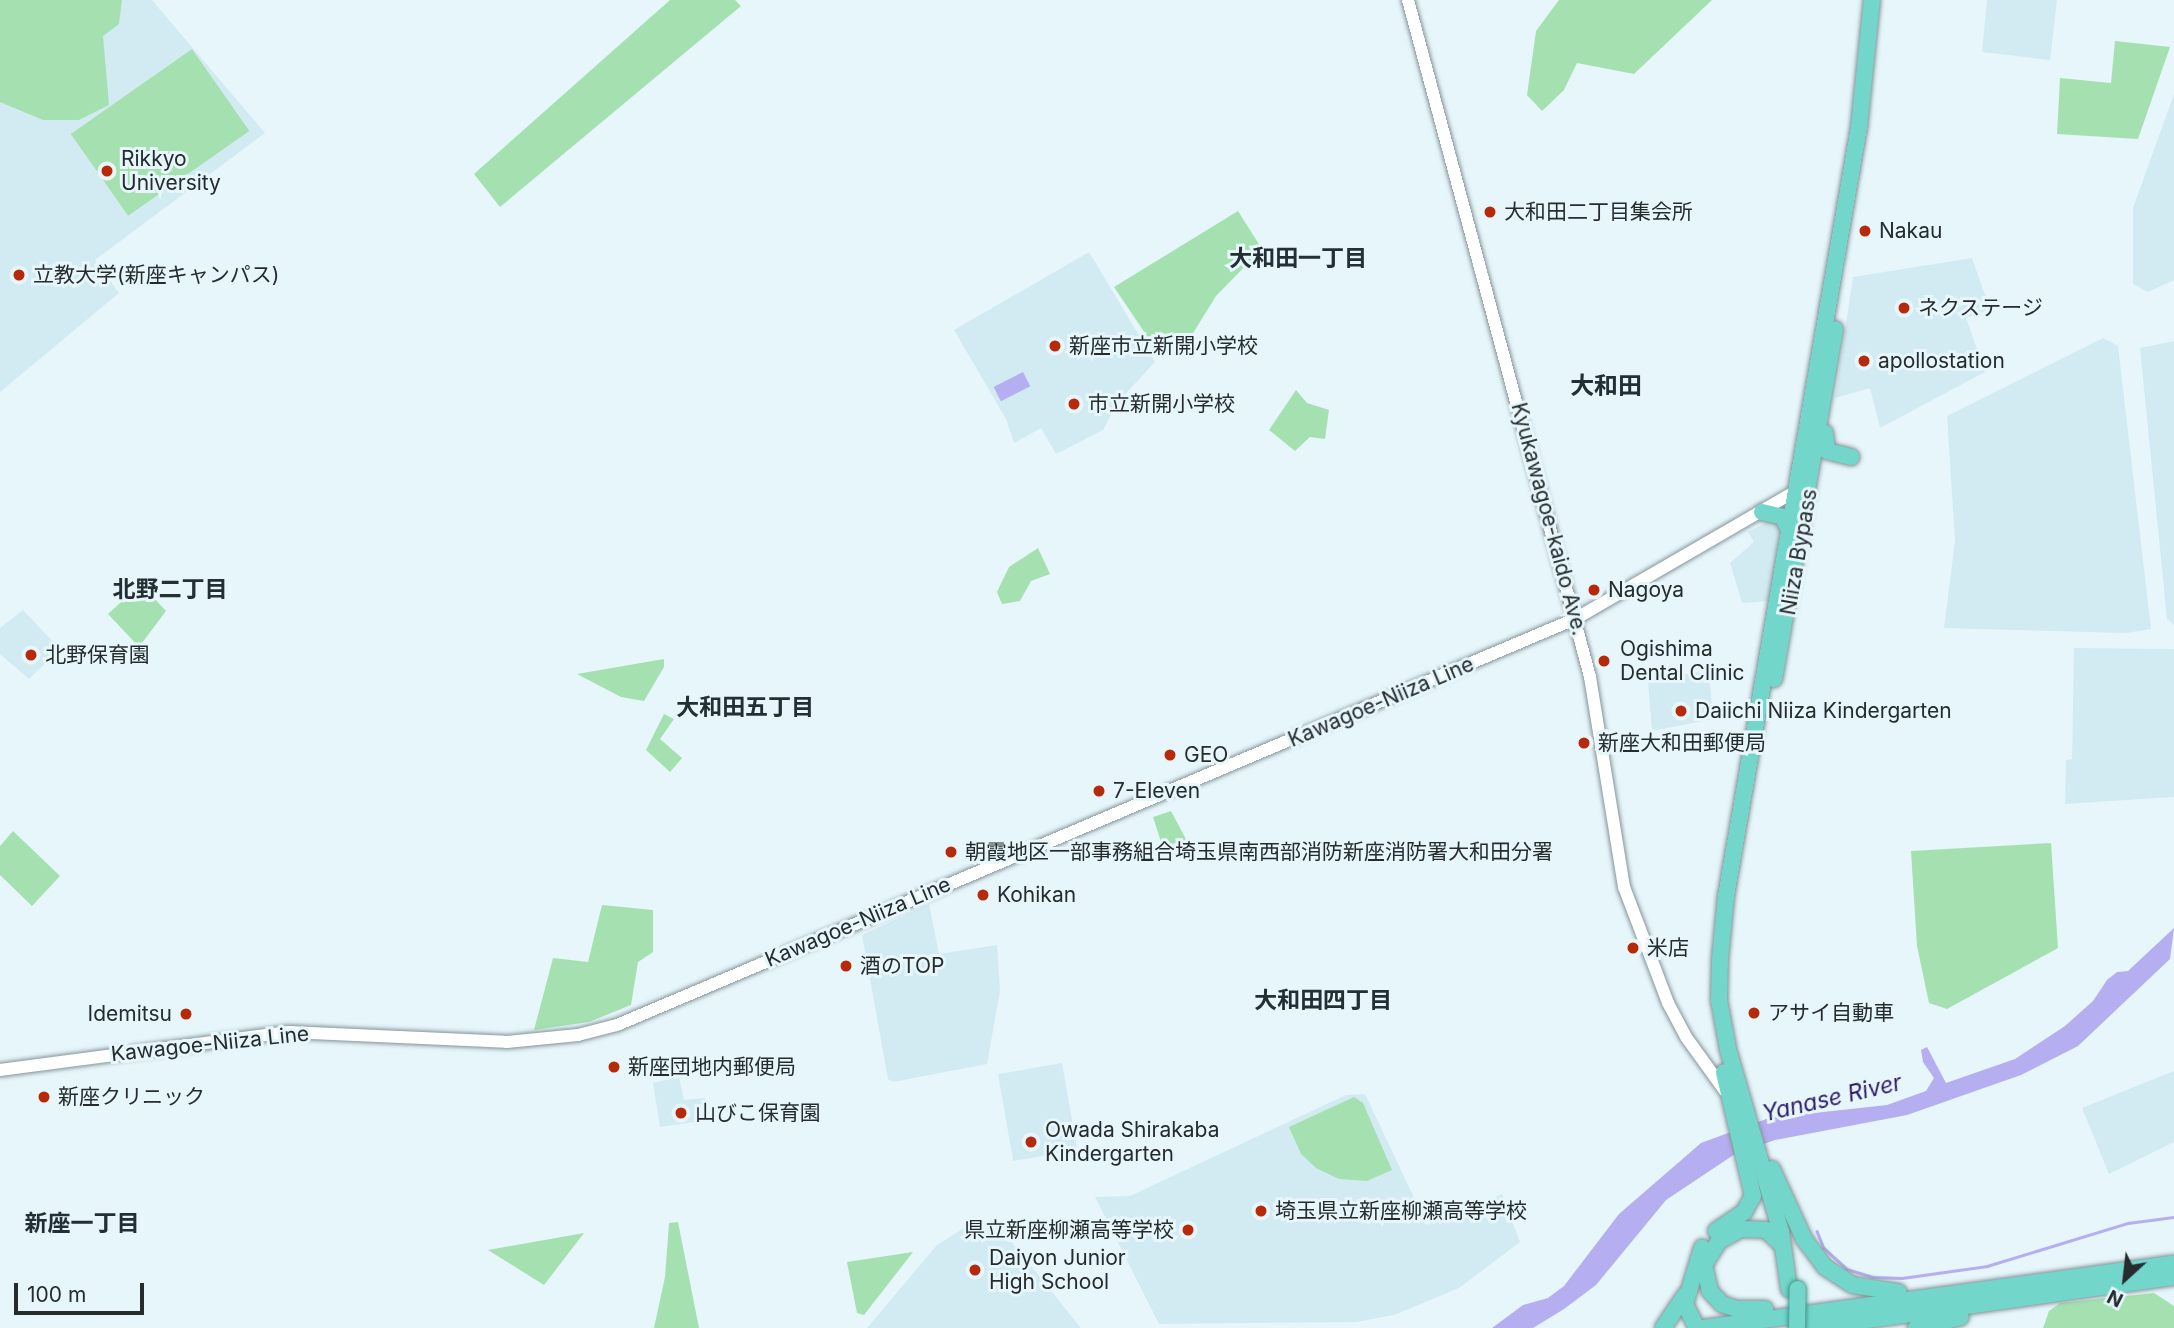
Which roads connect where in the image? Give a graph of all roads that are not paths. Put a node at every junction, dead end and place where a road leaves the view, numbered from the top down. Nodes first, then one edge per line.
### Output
1 (1408, 0) edge
2 (1872, 0) edge
3 (1882, 0) edge
4 (1829, 375) junction
5 (1851, 457) dead end
6 (1811, 481) junction
7 (1797, 491) junction
8 (1762, 512) junction
9 (1790, 536) junction
10 (1575, 619) junction
11 (0, 1070) edge
12 (1742, 1103) junction
13 (1766, 1182) junction
14 (1776, 1206) junction
15 (1776, 1236) junction
16 (1786, 1256) junction
17 (2174, 1264) edge
18 (2174, 1278) edge
19 (2025, 1283) junction
20 (1794, 1289) junction
21 (2090, 1289) junction
22 (1904, 1292) junction
23 (1686, 1293) junction
24 (1867, 1324) edge
25 (1787, 1326) edge
26 (1664, 1328) edge
27 (1697, 1328) edge
28 (1704, 1328) edge
29 (1812, 1328) edge
30 (1916, 1328) edge

1 - 10 main road, Kyukawagoe-kaido Ave.
2 - 7 highway, Niiza Bypass
3 - 4 highway, Niiza Bypass
4 - 5 highway
4 - 6 highway, Niiza Bypass
6 - 7 main road, Kawagoe-Niiza Line
6 - 12 highway, Niiza Bypass
7 - 8 main road, Kawagoe-Niiza Line
7 - 9 highway, Niiza Bypass
8 - 9 highway
8 - 10 main road, Kawagoe-Niiza Line
9 - 12 highway, Niiza Bypass
10 - 11 main road, Kawagoe-Niiza Line
10 - 12 main road, Kyukawagoe-kaido Ave.
12 - 13 highway
13 - 14 highway
13 - 15 highway
13 - 20 highway
13 - 22 highway
13 - 23 highway
14 - 16 highway
14 - 20 highway
15 - 16 highway
15 - 22 highway
16 - 20 highway
17 - 19 highway
18 - 21 highway
19 - 22 highway
19 - 25 highway
20 - 25 highway
21 - 24 highway
21 - 30 highway
23 - 26 highway
23 - 27 highway
24 - 25 highway
24 - 29 highway
25 - 28 highway
25 - 29 highway

